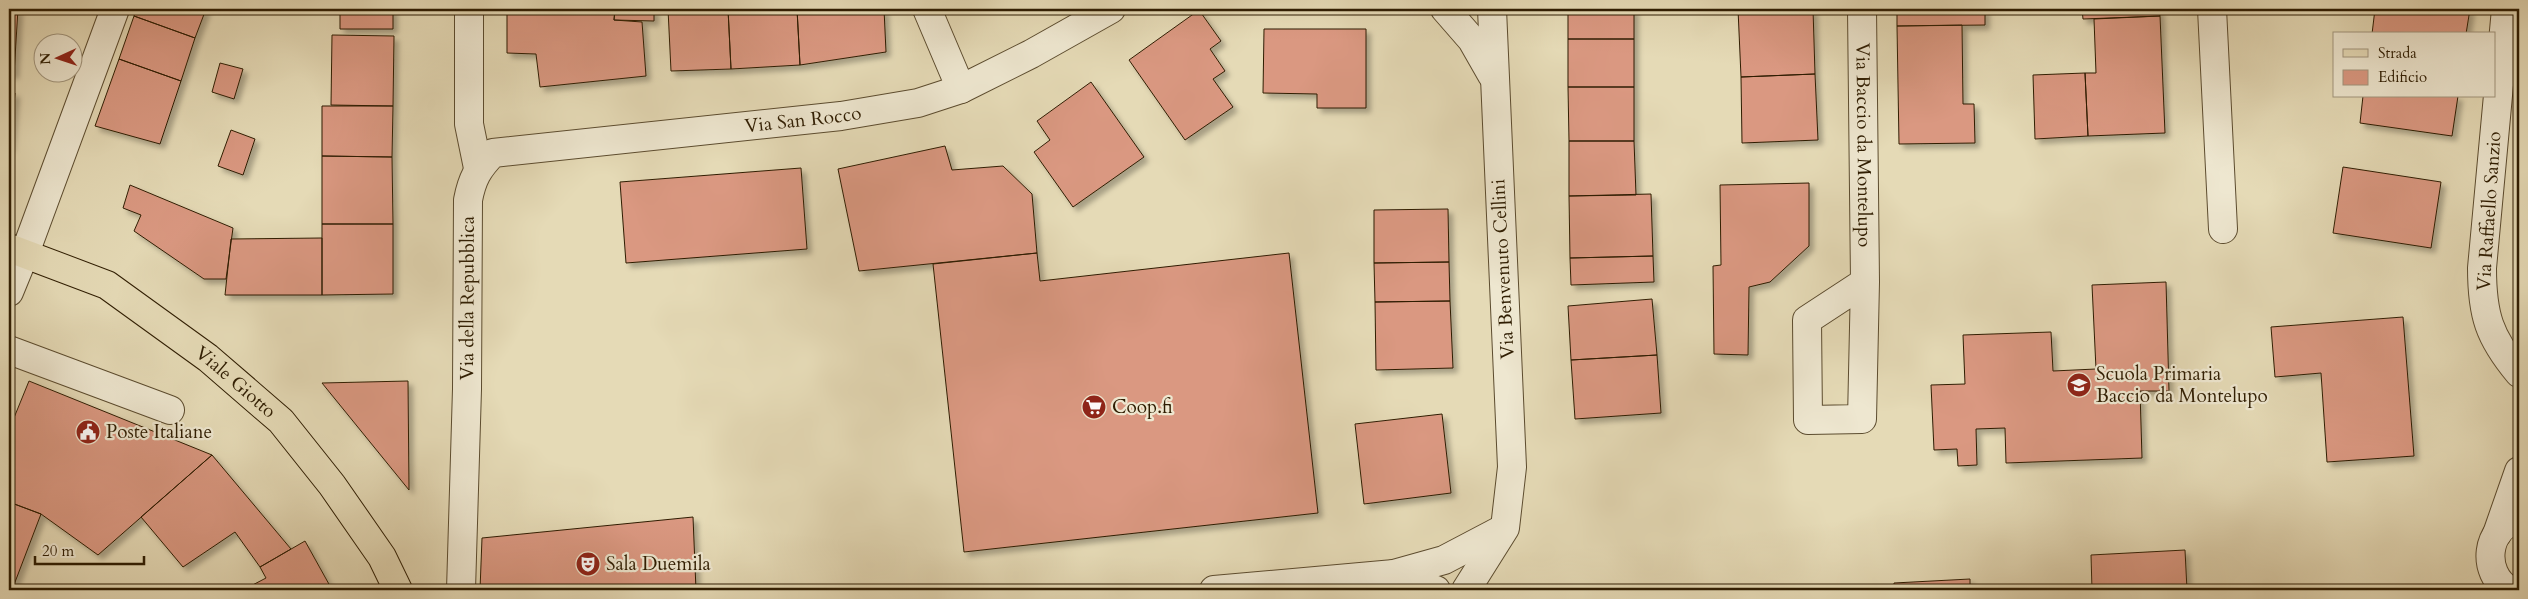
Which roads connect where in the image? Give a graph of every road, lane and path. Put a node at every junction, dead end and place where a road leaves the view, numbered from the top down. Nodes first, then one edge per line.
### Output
1 (115, 9) edge
2 (469, 9) edge
3 (927, 9) edge
4 (1111, 9) edge
5 (1445, 9) edge
6 (1492, 9) edge
7 (1862, 9) edge
8 (2212, 9) edge
9 (2506, 9) edge
10 (1494, 79) junction
11 (961, 89) junction
12 (478, 168) junction
13 (2223, 229) dead end
14 (17, 251) edge
15 (1865, 282) junction
16 (9, 292) edge
17 (9, 350) edge
18 (2519, 373) edge
19 (170, 410) dead end
20 (2519, 471) edge
21 (2508, 526) edge
22 (1505, 528) junction
23 (1394, 574) junction
24 (1251, 589) edge
25 (2506, 589) edge
26 (398, 590) edge
27 (461, 590) edge
28 (1214, 590) edge
29 (1436, 590) edge
30 (1466, 590) edge

1 - 14 street
2 - 12 street
3 - 11 street
4 - 11 street, Via San Rocco
5 - 10 street
6 - 10 street, Via Benvenuto Cellini
7 - 15 street, Via Baccio da Montelupo
8 - 13 street
9 - 18 street, Via Raffaello Sanzio
10 - 22 street, Via Benvenuto Cellini
11 - 12 street, Via San Rocco
12 - 27 street, Via della Repubblica
14 - 16 street
14 - 26 main road, Viale Giotto
15 - 15 street, Via Baccio da Montelupo
17 - 19 street
20 - 21 street
21 - 25 street
22 - 23 street
22 - 30 street
23 - 24 street
23 - 29 street
24 - 28 street

